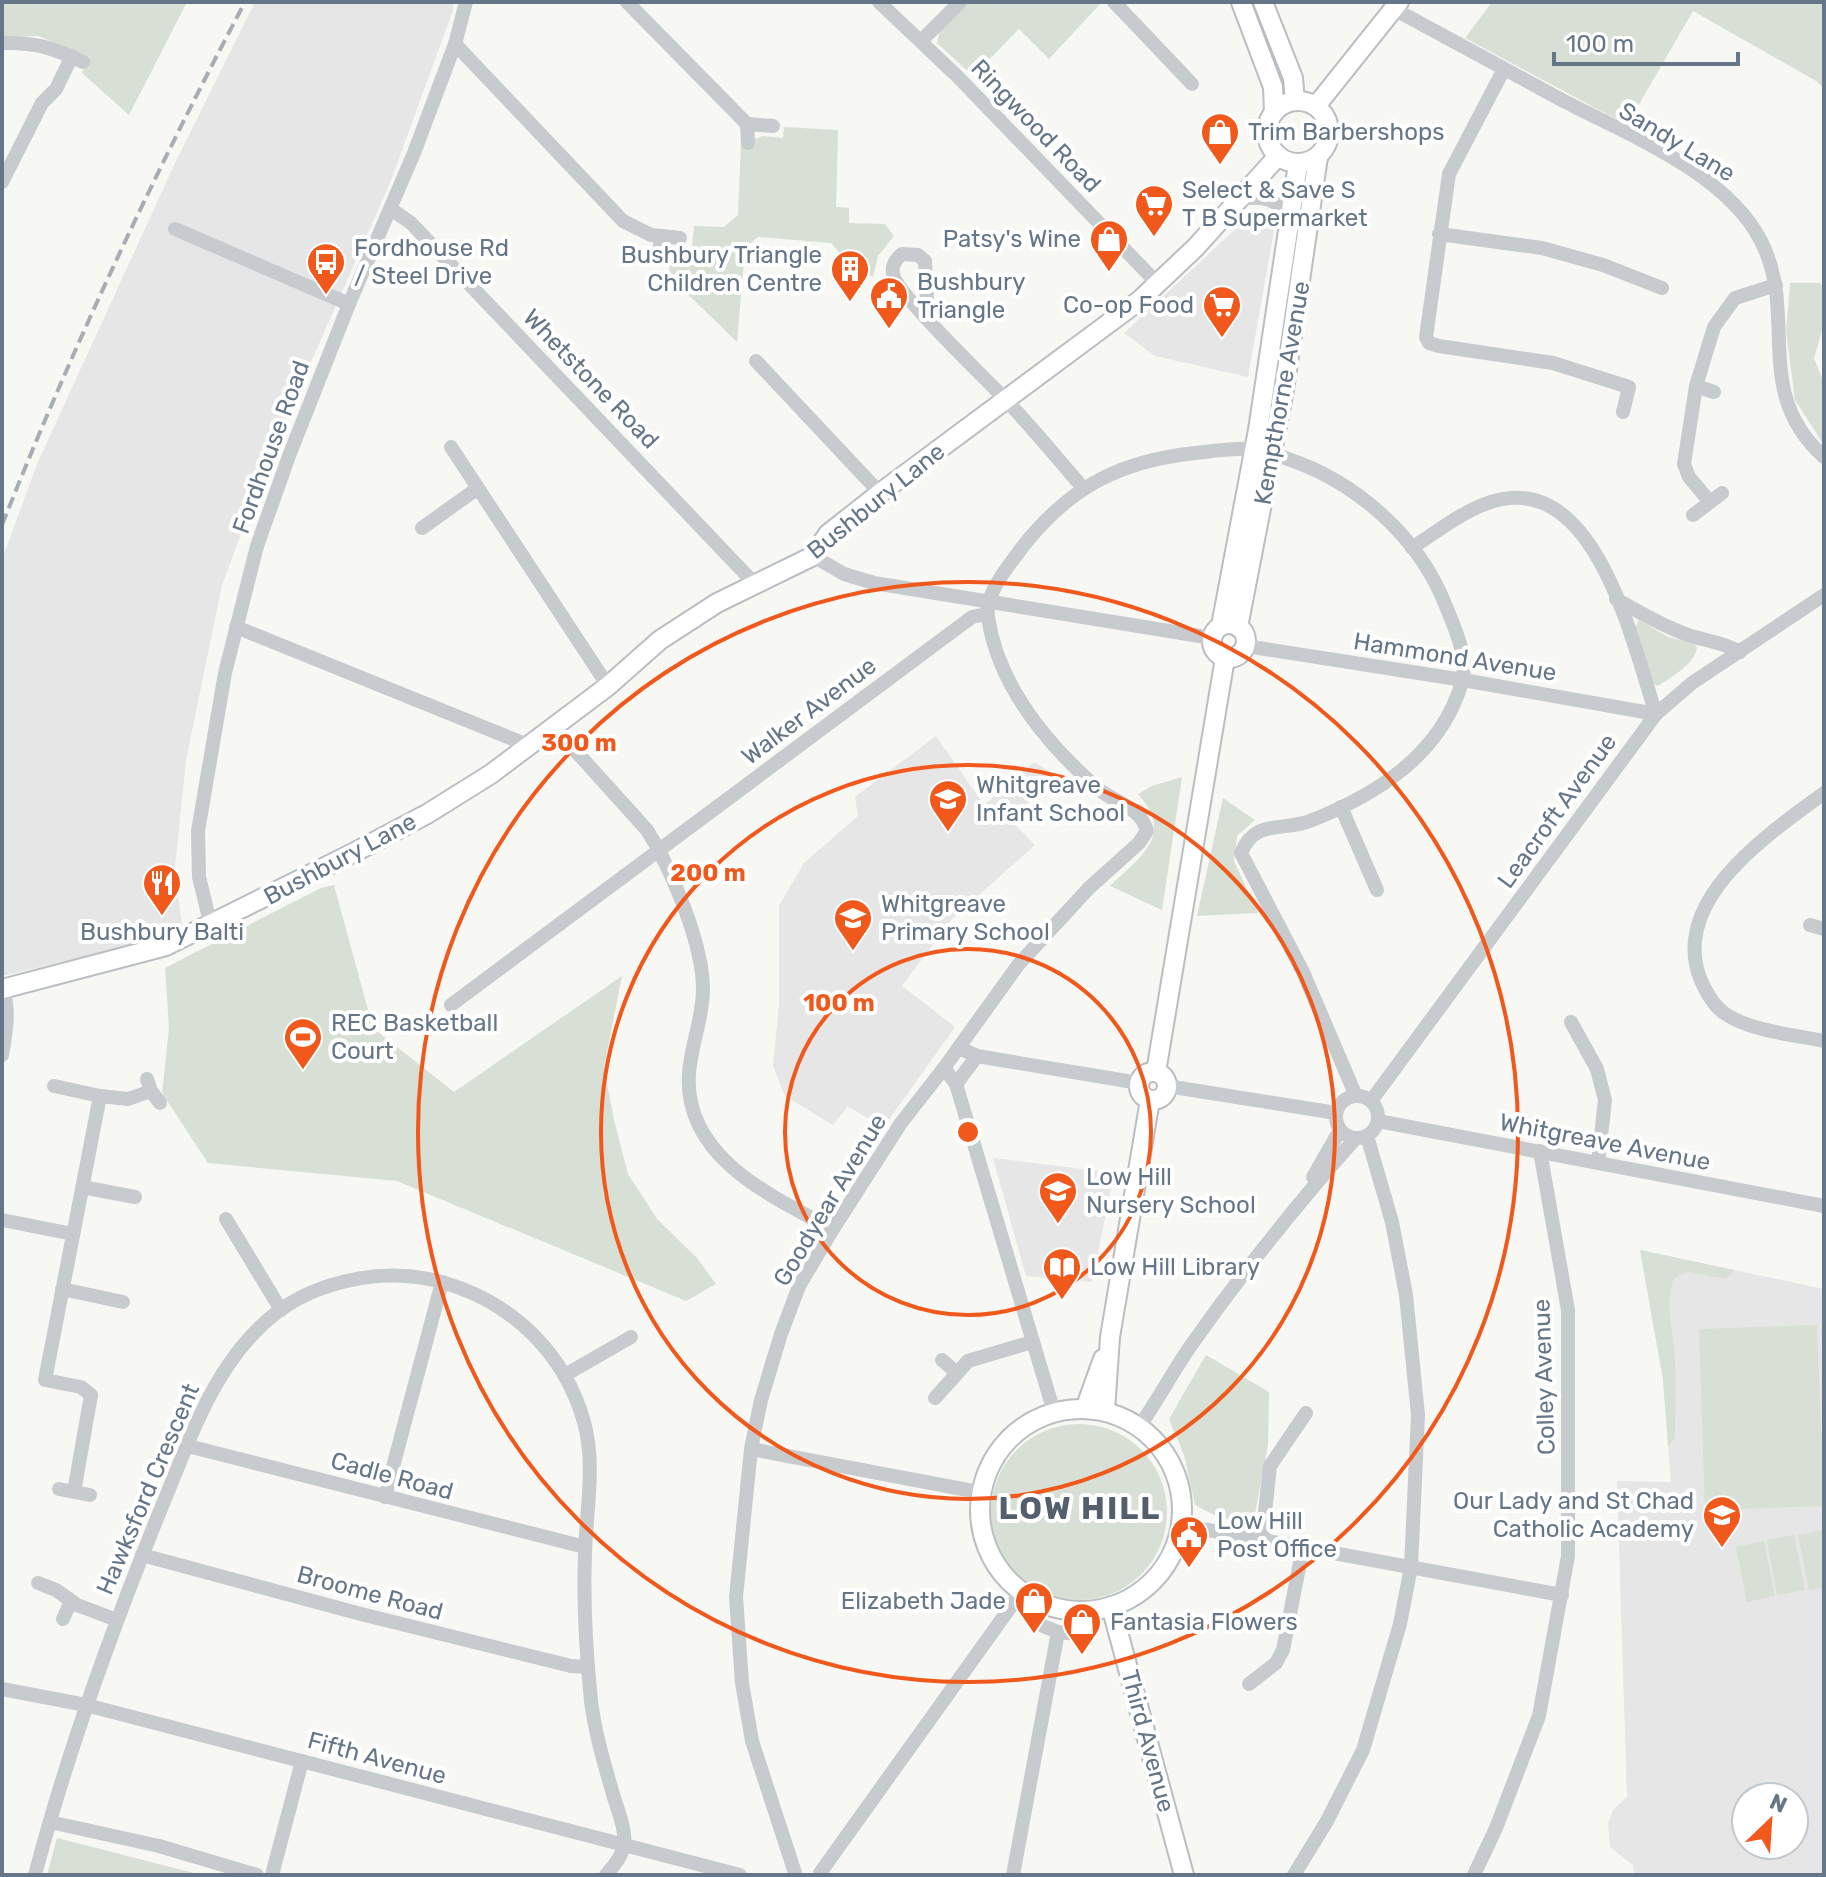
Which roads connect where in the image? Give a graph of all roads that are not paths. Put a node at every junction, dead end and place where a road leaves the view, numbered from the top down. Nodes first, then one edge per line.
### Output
1 (466, 2) edge
2 (627, 2) edge
3 (879, 2) edge
4 (960, 2) edge
5 (1114, 2) edge
6 (1241, 2) edge
7 (1263, 2) edge
8 (1397, 6) edge
9 (921, 41) junction
10 (2, 43) edge
11 (455, 44) junction
12 (1504, 69) junction
13 (1192, 84) dead end
14 (1295, 101) junction
15 (1316, 106) junction
16 (1274, 112) junction
17 (747, 124) junction
18 (773, 126) dead end
19 (748, 143) dead end
20 (1278, 156) junction
21 (1318, 157) junction
22 (1298, 164) junction
23 (2, 182) edge
24 (1241, 199) junction
25 (391, 209) junction
26 (1291, 215) junction
27 (175, 229) dead end
28 (1439, 234) junction
29 (661, 236) junction
30 (680, 238) dead end
31 (659, 253) dead end
32 (1158, 284) junction
33 (1776, 285) junction
34 (1662, 288) dead end
35 (349, 304) junction
36 (928, 320) dead end
37 (756, 361) dead end
38 (1696, 386) junction
39 (1714, 392) dead end
40 (1005, 399) junction
41 (1623, 412) dead end
42 (451, 447) dead end
43 (1263, 451) junction
44 (1824, 457) edge
45 (478, 488) junction
46 (1084, 489) junction
47 (880, 493) junction
48 (1693, 515) dead end
49 (422, 528) dead end
50 (1412, 548) junction
51 (813, 556) junction
52 (755, 584) junction
53 (1824, 595) edge
54 (1616, 599) junction
55 (988, 609) junction
56 (236, 627) junction
57 (1224, 630) junction
58 (1246, 646) junction
59 (1740, 652) junction
60 (1225, 658) junction
61 (1463, 680) junction
62 (608, 686) junction
63 (1656, 714) junction
64 (554, 727) junction
65 (530, 746) junction
66 (1824, 793) edge
67 (1341, 807) junction
68 (659, 849) junction
69 (1377, 890) dead end
70 (211, 926) junction
71 (3, 989) edge
72 (451, 1005) dead end
73 (1571, 1022) dead end
74 (1824, 1041) edge
75 (959, 1048) junction
76 (2, 1055) edge
77 (977, 1056) junction
78 (944, 1068) junction
79 (1161, 1079) junction
80 (1139, 1083) junction
81 (956, 1084) junction
82 (54, 1086) dead end
83 (153, 1091) dead end
84 (100, 1096) junction
85 (1356, 1096) junction
86 (1150, 1100) junction
87 (1371, 1101) junction
88 (1336, 1113) junction
89 (1378, 1121) junction
90 (1340, 1130) junction
91 (1361, 1138) junction
92 (1540, 1151) junction
93 (1598, 1163) junction
94 (82, 1187) junction
95 (135, 1197) dead end
96 (1302, 1199) junction
97 (1824, 1206) edge
98 (226, 1219) dead end
99 (2, 1220) edge
100 (833, 1229) junction
101 (73, 1234) junction
102 (442, 1282) junction
103 (62, 1289) junction
104 (123, 1302) dead end
105 (281, 1310) junction
106 (631, 1337) dead end
107 (1110, 1337) junction
108 (1032, 1342) junction
109 (942, 1360) dead end
110 (957, 1373) junction
111 (565, 1375) junction
112 (935, 1398) dead end
113 (1085, 1409) junction
114 (1105, 1411) junction
115 (1054, 1412) junction
116 (1306, 1413) dead end
117 (1139, 1427) junction
118 (188, 1446) junction
119 (751, 1449) junction
120 (59, 1489) dead end
121 (74, 1492) junction
122 (984, 1493) junction
123 (90, 1495) dead end
124 (385, 1497) junction
125 (1181, 1525) junction
126 (1262, 1540) junction
127 (585, 1547) junction
128 (1303, 1547) junction
129 (142, 1555) junction
130 (1411, 1567) junction
131 (38, 1583) dead end
132 (1022, 1591) junction
133 (1562, 1595) junction
134 (71, 1601) junction
135 (1111, 1606) junction
136 (63, 1619) dead end
137 (117, 1620) junction
138 (1043, 1626) dead end
139 (1058, 1632) junction
140 (1076, 1634) dead end
141 (588, 1667) junction
142 (1249, 1684) dead end
143 (2, 1689) edge
144 (86, 1705) junction
145 (302, 1761) junction
146 (50, 1822) junction
147 (624, 1845) junction
148 (794, 1874) edge
149 (821, 1874) edge
150 (35, 1875) edge
151 (257, 1875) edge
152 (272, 1875) edge
153 (606, 1875) edge
154 (740, 1875) edge
155 (1013, 1875) edge
156 (1184, 1875) edge
157 (1294, 1875) edge
158 (1474, 1875) edge

1 - 11 street, Fordhouse Road
2 - 17 street
3 - 9 street, Ringwood Road
4 - 9 street
5 - 13 street
6 - 16 street
7 - 14 street
8 - 12 street, Sandy Lane
8 - 15 street
9 - 32 street, Ringwood Road
10 - 23 street
11 - 25 street, Fordhouse Road
11 - 29 street
12 - 28 street
12 - 33 street, Sandy Lane
14 - 15 street
14 - 16 street
15 - 21 street
16 - 20 street
17 - 18 street
17 - 19 street
20 - 22 street
20 - 24 street, Bushbury Lane
21 - 22 street
21 - 43 street, Kempthorne Avenue
22 - 26 street, Kempthorne Avenue
24 - 26 street
24 - 32 street, Bushbury Lane
25 - 35 street, Fordhouse Road
25 - 52 street, Whetstone Road
26 - 43 street, Kempthorne Avenue
27 - 35 street
28 - 34 street
28 - 41 street
29 - 30 street
29 - 31 street
32 - 40 street, Bushbury Lane
33 - 38 street
33 - 44 street, Sandy Lane
35 - 56 street, Fordhouse Road
36 - 40 street
37 - 47 street
38 - 39 street
38 - 48 street
40 - 46 street
40 - 47 street, Bushbury Lane
42 - 45 street
43 - 46 street
43 - 50 street
43 - 57 street, Kempthorne Avenue
45 - 49 street
45 - 62 street
46 - 55 street
47 - 51 street, Bushbury Lane
50 - 54 street
50 - 61 street
51 - 52 street, Bushbury Lane
51 - 55 street
52 - 62 street, Bushbury Lane
53 - 59 street, Leacroft Avenue
54 - 59 street
54 - 63 street
55 - 57 street
55 - 68 street, Walker Avenue
55 - 75 street, Goodyear Avenue
56 - 65 street
56 - 70 street, Fordhouse Road
57 - 58 street
57 - 60 street
58 - 60 street
58 - 61 street, Hammond Avenue
59 - 63 street, Leacroft Avenue
60 - 79 street
61 - 63 street, Hammond Avenue
61 - 67 street
62 - 64 street, Bushbury Lane
63 - 87 street, Leacroft Avenue
64 - 65 street, Bushbury Lane
64 - 68 street
65 - 70 street, Bushbury Lane
66 - 74 street
67 - 69 street
67 - 85 street
68 - 72 street, Walker Avenue
68 - 100 street
70 - 71 street, Bushbury Lane
71 - 76 street
73 - 93 street
75 - 77 street
75 - 78 street, Goodyear Avenue
77 - 80 street
77 - 81 street
78 - 81 street
78 - 100 street, Goodyear Avenue
79 - 80 street
79 - 86 street
79 - 88 street
80 - 86 street
81 - 108 street
82 - 84 street
83 - 84 street
84 - 94 street
85 - 87 street
85 - 88 street
86 - 107 street
87 - 89 street
88 - 90 street
89 - 91 street
89 - 92 street, Whitgreave Avenue
90 - 91 street
90 - 96 street
91 - 96 street
91 - 130 street
92 - 93 street, Whitgreave Avenue
92 - 133 street, Colley Avenue
93 - 97 street, Whitgreave Avenue
94 - 95 street
94 - 101 street
96 - 117 street
98 - 105 street
99 - 101 street
100 - 119 street, Goodyear Avenue
101 - 103 street
102 - 105 street, Hawksford Crescent
102 - 111 street, Hawksford Crescent
102 - 124 street
103 - 104 street
103 - 121 street
105 - 118 street, Hawksford Crescent
106 - 111 street
107 - 113 street
107 - 114 street
108 - 110 street
108 - 115 street
109 - 110 street
110 - 112 street
111 - 127 street, Hawksford Crescent
113 - 114 street
113 - 115 street
114 - 117 street
115 - 122 street
116 - 126 street
117 - 125 street
118 - 124 street, Cadle Road
118 - 129 street, Hawksford Crescent
119 - 122 street
119 - 148 street, Goodyear Avenue
120 - 121 street
121 - 123 street
122 - 132 street
124 - 127 street, Cadle Road
125 - 126 street
125 - 135 street
126 - 128 street
127 - 141 street, Hawksford Crescent
128 - 130 street
128 - 142 street
129 - 137 street, Hawksford Crescent
129 - 141 street, Broome Road
130 - 133 street
130 - 157 street
131 - 134 street
132 - 135 street
132 - 149 street
133 - 158 street, Colley Avenue
134 - 136 street
134 - 137 street
135 - 156 street, Third Avenue
137 - 144 street, Hawksford Crescent
138 - 139 street
139 - 140 street
139 - 155 street
141 - 147 street, Hawksford Crescent
143 - 144 street, Fifth Avenue
144 - 145 street, Fifth Avenue
144 - 146 street, Hawksford Crescent
145 - 147 street, Fifth Avenue
145 - 152 street
146 - 150 street, Hawksford Crescent
146 - 151 street
147 - 153 street
147 - 154 street, Fifth Avenue
148 - 149 street

